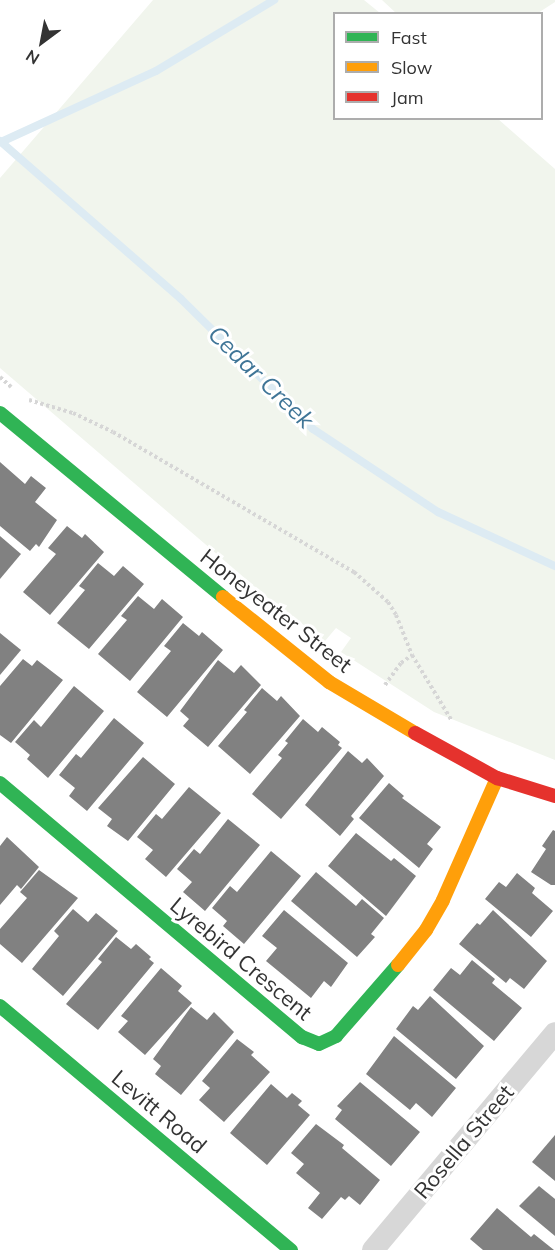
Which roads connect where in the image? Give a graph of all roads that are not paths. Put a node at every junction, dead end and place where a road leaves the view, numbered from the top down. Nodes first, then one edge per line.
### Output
1 (0, 413) edge
2 (497, 778) junction
3 (0, 783) edge
4 (555, 796) edge
5 (0, 1006) edge
6 (555, 1033) edge
7 (291, 1250) edge
8 (373, 1250) edge

1 - 2 street, Honeyeater Street
2 - 3 street, Lyrebird Crescent
2 - 4 street, Honeyeater Street
5 - 7 street, Levitt Road
6 - 8 street, Rosella Street

